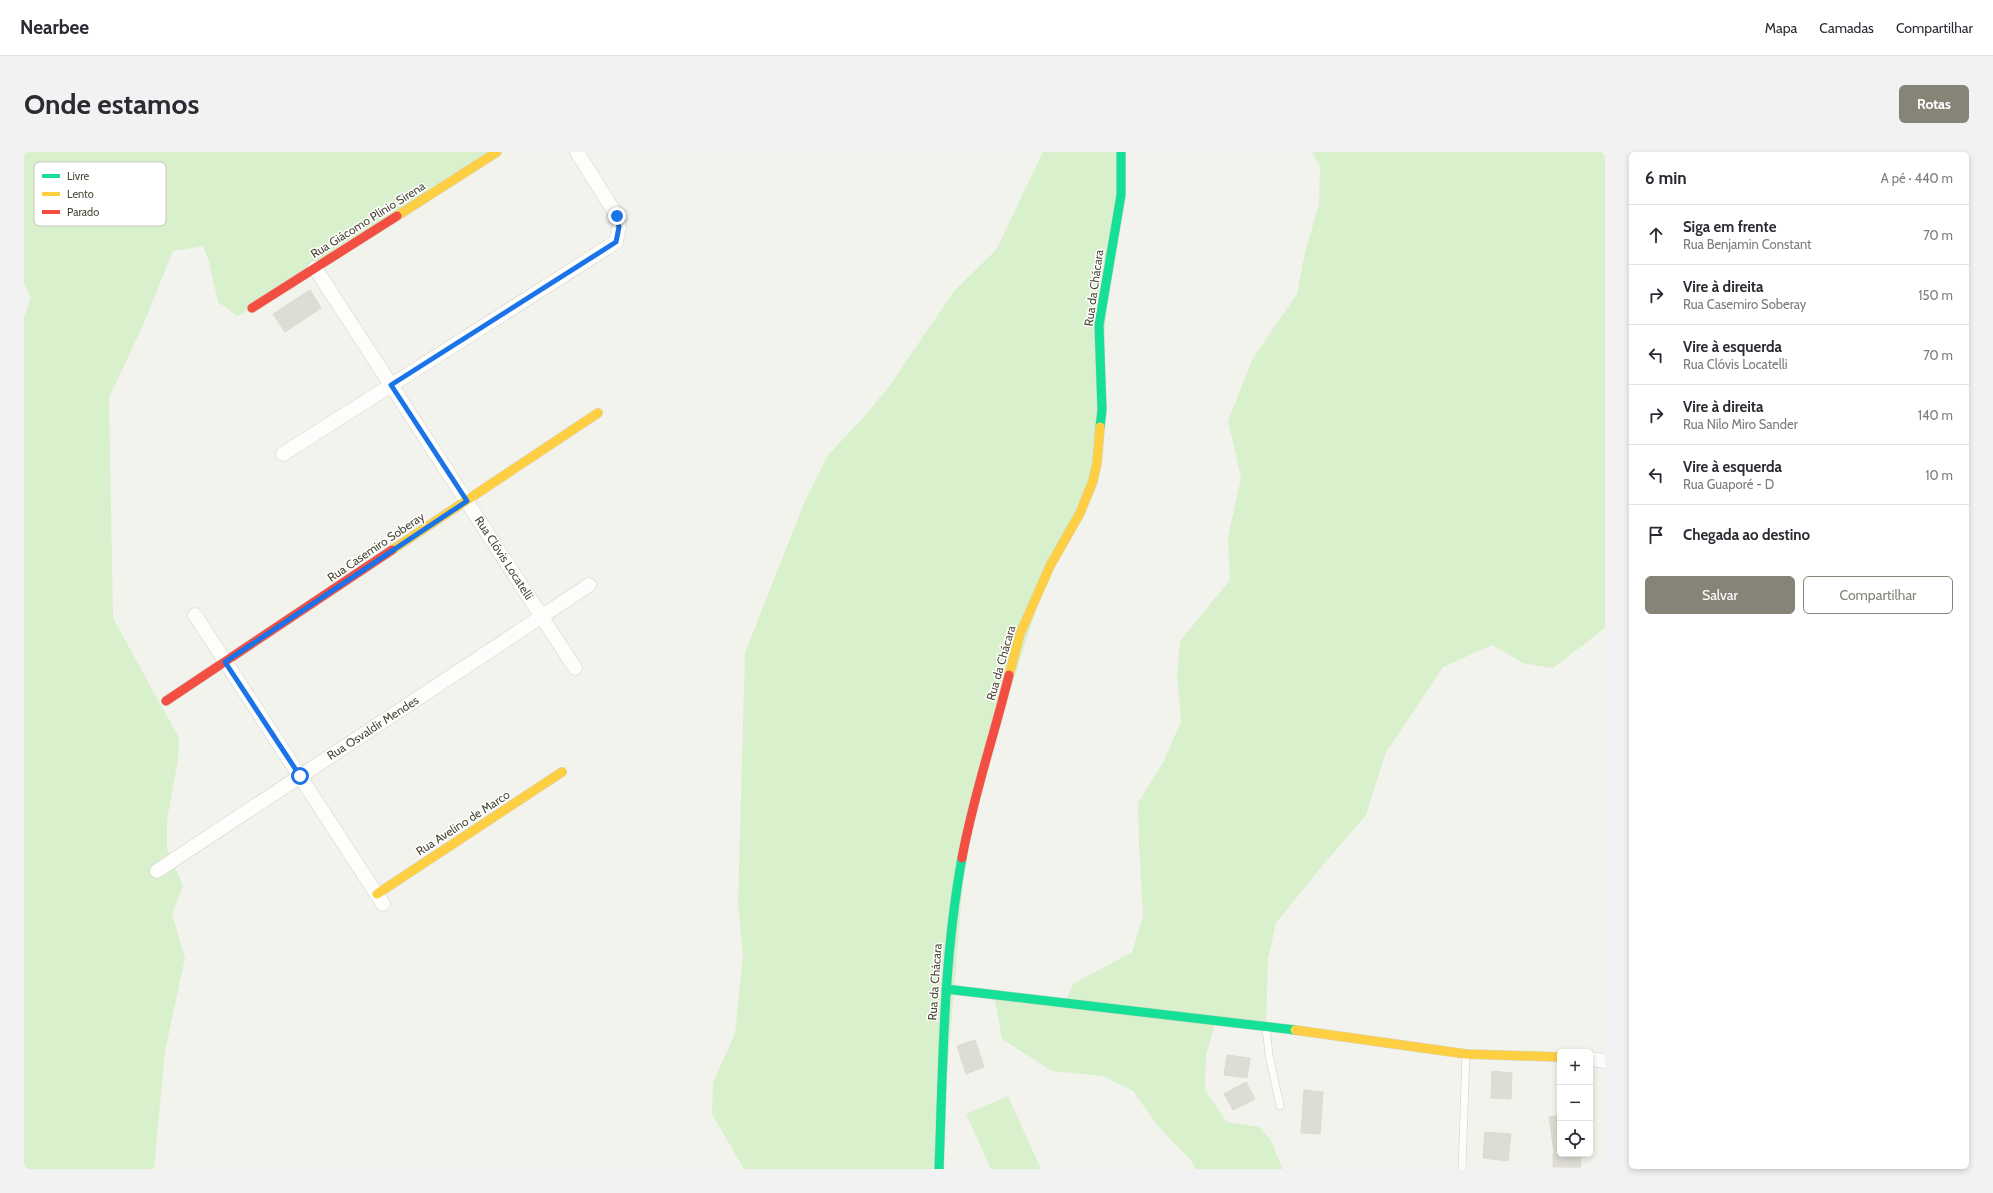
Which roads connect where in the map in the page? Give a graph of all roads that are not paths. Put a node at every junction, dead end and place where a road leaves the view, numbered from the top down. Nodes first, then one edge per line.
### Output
1 (497, 152) edge
2 (577, 152) edge
3 (1121, 152) edge
4 (315, 268) junction
5 (252, 308) dead end
6 (391, 385) junction
7 (598, 413) dead end
8 (283, 454) dead end
9 (467, 501) junction
10 (589, 585) dead end
11 (195, 615) dead end
12 (542, 617) junction
13 (225, 662) junction
14 (575, 668) dead end
15 (166, 701) dead end
16 (562, 772) dead end
17 (300, 776) junction
18 (157, 871) dead end
19 (380, 899) joint
20 (946, 989) junction
21 (1266, 1026) junction
22 (1466, 1054) junction
23 (1557, 1056) edge
24 (1593, 1059) edge
25 (1605, 1061) edge
26 (1280, 1106) dead end
27 (939, 1169) edge
28 (1462, 1169) edge

1 - 4 street, Rua Giácomo Plínio Sirena
2 - 6 street
3 - 20 street, Rua da Chácara
4 - 5 street, Rua Giácomo Plínio Sirena
4 - 6 street, Rua Clóvis Locatelli
6 - 8 street
6 - 9 street, Rua Clóvis Locatelli
7 - 9 street, Rua Casemiro Soberay
9 - 12 street, Rua Clóvis Locatelli
9 - 13 street, Rua Casemiro Soberay
10 - 12 street, Rua Osvaldir Mendes
11 - 13 street
12 - 14 street, Rua Clóvis Locatelli
12 - 17 street, Rua Osvaldir Mendes
13 - 15 street, Rua Casemiro Soberay
13 - 17 street
16 - 19 street, Rua Avelino de Marco
17 - 18 street, Rua Osvaldir Mendes
17 - 19 street
20 - 21 street
20 - 27 street, Rua da Chácara
21 - 22 street
21 - 26 lane
22 - 23 street
22 - 28 lane
24 - 25 street

